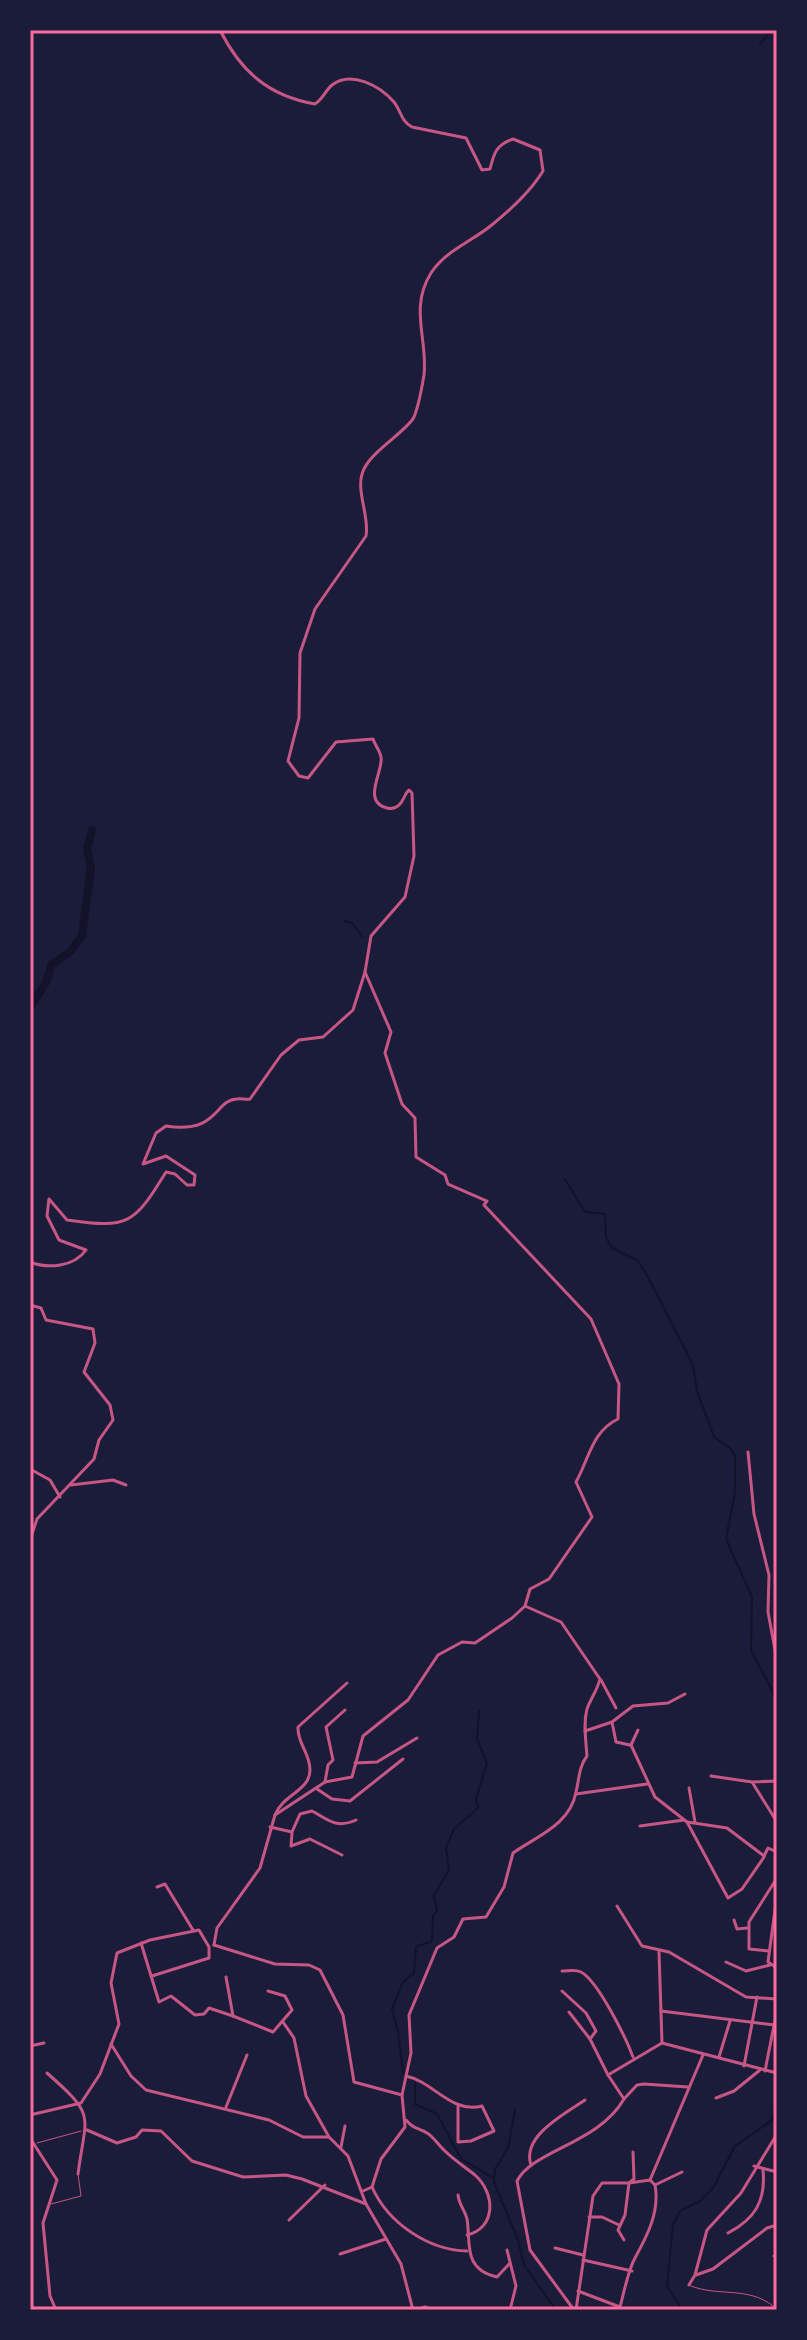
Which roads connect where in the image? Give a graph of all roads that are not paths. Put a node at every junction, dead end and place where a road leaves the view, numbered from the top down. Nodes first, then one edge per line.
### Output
1 (220, 30) edge
2 (365, 972) junction
3 (30, 1262) edge
4 (30, 1305) edge
5 (748, 1452) dead end
6 (30, 1469) edge
7 (126, 1485) dead end
8 (69, 1486) junction
9 (60, 1497) junction
10 (30, 1540) edge
11 (777, 1582) edge
12 (768, 1583) junction
13 (525, 1606) junction
14 (777, 1661) edge
15 (600, 1679) junction
16 (347, 1683) dead end
17 (685, 1694) dead end
18 (616, 1708) dead end
19 (345, 1710) dead end
20 (612, 1722) junction
21 (638, 1730) dead end
22 (585, 1731) junction
23 (417, 1738) dead end
24 (631, 1745) junction
25 (403, 1759) dead end
26 (355, 1763) junction
27 (711, 1776) dead end
28 (777, 1781) edge
29 (325, 1782) junction
30 (752, 1782) junction
31 (647, 1784) junction
32 (689, 1788) dead end
33 (317, 1789) junction
34 (576, 1794) junction
35 (275, 1815) junction
36 (356, 1820) dead end
37 (685, 1821) junction
38 (695, 1822) junction
39 (777, 1822) edge
40 (640, 1826) dead end
41 (270, 1827) junction
42 (292, 1832) junction
43 (777, 1852) edge
44 (342, 1855) dead end
45 (764, 1856) junction
46 (777, 1878) edge
47 (161, 1892) dead end
48 (777, 1895) edge
49 (617, 1906) dead end
50 (734, 1920) dead end
51 (747, 1928) junction
52 (193, 1930) junction
53 (141, 1943) junction
54 (212, 1946) junction
55 (769, 1951) junction
56 (659, 1952) junction
57 (726, 1962) dead end
58 (770, 1965) junction
59 (777, 1968) edge
60 (562, 1971) dead end
61 (152, 1976) junction
62 (226, 1977) dead end
63 (268, 1991) dead end
64 (562, 1991) dead end
65 (757, 1997) junction
66 (777, 1999) edge
67 (777, 2010) edge
68 (661, 2011) junction
69 (569, 2012) dead end
70 (233, 2016) junction
71 (730, 2021) junction
72 (753, 2021) junction
73 (283, 2022) junction
74 (775, 2025) junction
75 (590, 2039) junction
76 (44, 2043) dead end
77 (662, 2043) junction
78 (111, 2044) junction
79 (30, 2046) edge
80 (247, 2055) dead end
81 (703, 2055) junction
82 (719, 2057) junction
83 (633, 2058) junction
84 (744, 2066) junction
85 (763, 2070) junction
86 (775, 2072) edge
87 (47, 2073) dead end
88 (608, 2075) junction
89 (406, 2076) junction
90 (688, 2087) junction
91 (402, 2095) junction
92 (716, 2098) dead end
93 (624, 2099) junction
94 (585, 2100) dead end
95 (81, 2103) junction
96 (458, 2107) junction
97 (226, 2108) junction
98 (30, 2115) edge
99 (406, 2120) junction
100 (345, 2126) dead end
101 (87, 2130) junction
102 (81, 2131) dead end
103 (329, 2137) junction
104 (776, 2137) edge
105 (30, 2138) edge
106 (34, 2144) junction
107 (341, 2147) junction
108 (633, 2152) dead end
109 (531, 2165) junction
110 (754, 2166) junction
111 (763, 2170) junction
112 (682, 2172) dead end
113 (777, 2172) edge
114 (78, 2174) joint
115 (650, 2180) junction
116 (629, 2183) junction
117 (325, 2185) junction
118 (655, 2185) junction
119 (372, 2187) junction
120 (363, 2191) junction
121 (458, 2195) dead end
122 (51, 2204) junction
123 (366, 2204) junction
124 (589, 2217) junction
125 (289, 2220) dead end
126 (619, 2225) junction
127 (777, 2225) edge
128 (728, 2233) dead end
129 (467, 2235) junction
130 (386, 2239) junction
131 (624, 2240) dead end
132 (555, 2248) dead end
133 (507, 2250) dead end
134 (467, 2251) junction
135 (340, 2254) dead end
136 (583, 2258) junction
137 (510, 2263) junction
138 (632, 2271) junction
139 (695, 2275) junction
140 (689, 2285) joint
141 (578, 2291) junction
142 (774, 2306) edge
143 (620, 2308) edge
144 (56, 2310) edge
145 (415, 2310) edge
146 (432, 2310) edge
147 (510, 2310) edge
148 (575, 2310) edge

1 - 2 street
2 - 3 street
2 - 13 street
4 - 8 street
5 - 12 street
6 - 9 street
7 - 8 street
8 - 9 street
9 - 10 street
11 - 12 street
12 - 14 street
13 - 15 street
13 - 26 street
15 - 18 street
15 - 22 street
16 - 35 street
17 - 20 street
19 - 29 street
20 - 22 street
20 - 24 street
21 - 24 street
22 - 34 street
23 - 26 street
24 - 31 street
25 - 33 street
26 - 29 street
27 - 30 street
28 - 30 street
29 - 33 street
30 - 39 street
31 - 34 street
31 - 37 street
32 - 38 street
33 - 35 street
34 - 89 street
35 - 41 street
36 - 42 street
37 - 38 street
37 - 40 street
37 - 45 street
38 - 45 street
41 - 42 street
41 - 54 street
42 - 44 street
43 - 45 street
46 - 51 street
47 - 52 street
48 - 55 street
49 - 56 street
50 - 51 street
51 - 55 street
52 - 53 street
52 - 54 street
53 - 61 street
53 - 78 street
54 - 61 street
54 - 91 street
55 - 58 street
56 - 65 street
56 - 68 street
57 - 58 street
58 - 59 street
60 - 83 street
61 - 70 street
62 - 70 street
63 - 73 street
64 - 75 street
65 - 66 street
65 - 72 street
67 - 74 street
68 - 71 street
68 - 77 street
69 - 75 street
70 - 73 street
71 - 72 street
71 - 82 street
72 - 74 street
72 - 84 street
73 - 103 street
74 - 85 street
75 - 88 street
76 - 79 street
77 - 81 street
77 - 83 street
78 - 95 street
78 - 97 street
80 - 97 street
81 - 82 street
81 - 90 street
82 - 84 street
83 - 88 street
84 - 85 street
85 - 86 street
85 - 92 street
87 - 95 street
88 - 93 street
89 - 91 street
89 - 96 street
90 - 93 street
90 - 115 street
91 - 99 street
93 - 109 street
94 - 109 street
95 - 98 street
95 - 101 street
96 - 96 street
97 - 103 street
99 - 119 street
99 - 129 street
100 - 107 street
101 - 114 street
101 - 117 street
102 - 106 lane
103 - 107 street
104 - 110 street
105 - 106 street
106 - 122 street
107 - 120 street
108 - 116 street
109 - 148 street
110 - 111 street
110 - 139 street
111 - 113 street
111 - 128 street
112 - 118 street
114 - 122 lane
115 - 116 street
115 - 118 street
116 - 124 street
116 - 126 street
117 - 123 street
117 - 125 street
118 - 138 street
119 - 120 street
119 - 134 street
120 - 123 street
121 - 129 street
122 - 144 street
123 - 130 street
124 - 126 street
124 - 136 street
126 - 131 street
127 - 139 street
129 - 134 street
130 - 135 street
130 - 145 street
132 - 136 street
133 - 137 street
134 - 137 street
136 - 138 street
136 - 141 street
137 - 147 street
138 - 143 street
139 - 140 street
140 - 142 lane
141 - 143 street
141 - 148 street
145 - 146 street

